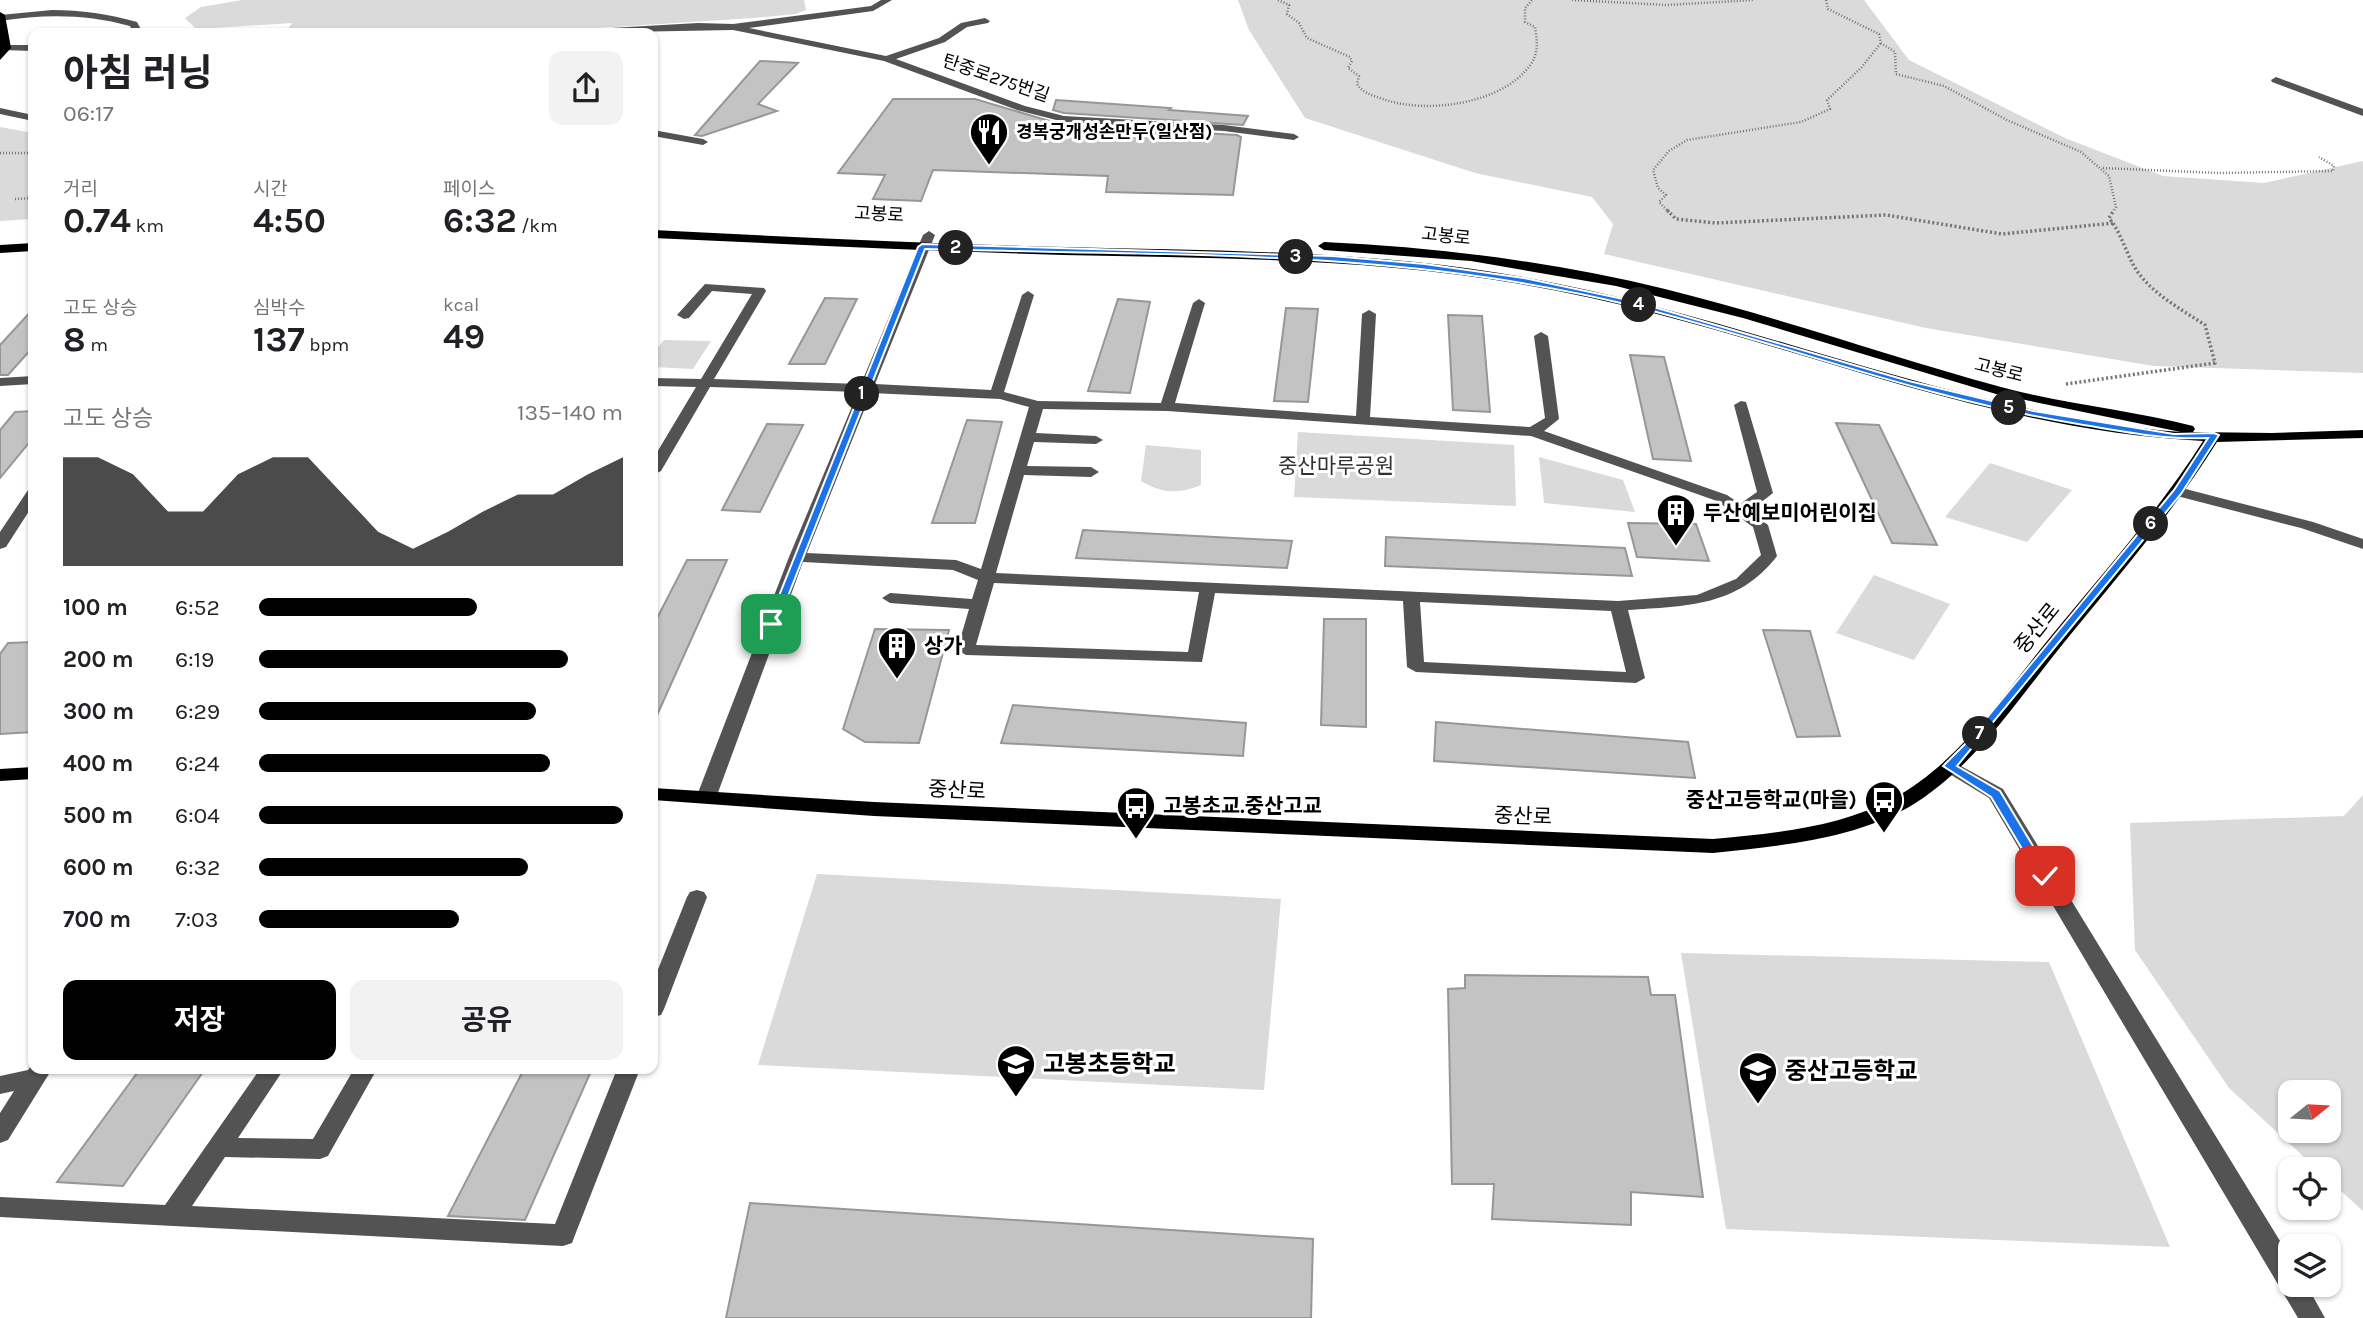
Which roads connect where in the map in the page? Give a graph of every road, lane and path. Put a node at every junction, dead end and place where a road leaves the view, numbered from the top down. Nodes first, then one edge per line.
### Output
1 (59, 0) edge
2 (822, 0) edge
3 (888, 0) edge
4 (1278, 0) edge
5 (1531, 0) edge
6 (1572, 0) edge
7 (1753, 0) edge
8 (1826, 0) edge
9 (52, 10) junction
10 (829, 13) junction
11 (0, 16) edge
12 (985, 21) dead end
13 (733, 27) junction
14 (136, 28) edge
15 (658, 28) edge
16 (1881, 43) junction
17 (28, 49) edge
18 (3, 53) edge
19 (887, 59) junction
20 (2276, 80) dead end
21 (0, 111) edge
22 (2363, 113) edge
23 (28, 117) edge
24 (658, 134) edge
25 (1294, 136) dead end
26 (704, 142) dead end
27 (0, 153) edge
28 (28, 153) edge
29 (2319, 158) dead end
30 (2103, 168) junction
31 (28, 198) edge
32 (15, 199) dead end
33 (658, 223) edge
34 (2114, 223) junction
35 (658, 234) edge
36 (28, 236) edge
37 (0, 238) edge
38 (925, 241) junction
39 (28, 247) edge
40 (0, 249) edge
41 (1028, 295) dead end
42 (1199, 303) dead end
43 (1369, 314) dead end
44 (684, 315) dead end
45 (1541, 336) dead end
46 (28, 380) edge
47 (0, 382) edge
48 (658, 382) edge
49 (708, 384) junction
50 (2059, 387) dead end
51 (865, 388) junction
52 (996, 395) junction
53 (1037, 405) junction
54 (1741, 405) dead end
55 (1167, 407) junction
56 (1363, 419) junction
57 (1533, 432) junction
58 (2363, 433) edge
59 (2214, 435) junction
60 (1028, 437) junction
61 (1096, 440) dead end
62 (658, 463) edge
63 (1018, 470) junction
64 (1091, 472) dead end
65 (2178, 492) junction
66 (28, 501) edge
67 (1740, 511) junction
68 (0, 544) edge
69 (2363, 544) edge
70 (797, 557) junction
71 (988, 578) junction
72 (1208, 587) junction
73 (1411, 597) junction
74 (890, 598) dead end
75 (980, 605) junction
76 (1618, 606) junction
77 (1950, 766) junction
78 (28, 773) edge
79 (0, 775) edge
80 (658, 794) edge
81 (706, 798) junction
82 (697, 897) dead end
83 (658, 996) edge
84 (37, 1074) edge
85 (270, 1074) edge
86 (363, 1074) edge
87 (627, 1074) edge
88 (0, 1085) edge
89 (0, 1133) edge
90 (220, 1147) junction
91 (0, 1207) edge
92 (173, 1213) junction
93 (2278, 1261) edge
94 (2299, 1297) edge
95 (2312, 1318) edge

1 - 9 street
2 - 10 street
3 - 10 street, 탄중로275번길
4 - 5 path
6 - 7 path
8 - 16 path
9 - 11 street
9 - 14 street
10 - 13 street, 탄중로275번길
11 - 18 main road
12 - 19 street
13 - 15 street, 탄중로275번길
13 - 19 street, 탄중로275번길
16 - 30 path
16 - 34 path
17 - 18 street
19 - 25 street, 탄중로275번길
20 - 22 street
21 - 23 street
24 - 26 street
27 - 28 path
29 - 30 path
30 - 34 path
31 - 32 path
33 - 38 main road, 고봉로
34 - 50 path
35 - 38 main road, 고봉로
36 - 37 main road
38 - 51 street
38 - 59 main road, 고봉로
38 - 59 main road, 고봉로
39 - 40 main road
41 - 52 street
42 - 55 street
43 - 56 street
44 - 49 street
45 - 57 street
46 - 47 street
48 - 49 street
49 - 51 street
49 - 62 street
51 - 52 street
51 - 70 street
52 - 53 street
53 - 55 street
53 - 60 street
54 - 67 street
55 - 56 street
56 - 57 street
57 - 67 street
58 - 59 main road, 고봉로
59 - 65 main road, 중산로
60 - 61 street
60 - 63 street
63 - 64 street
63 - 71 street
65 - 69 street
65 - 77 main road, 중산로
66 - 68 street
67 - 76 street
70 - 71 street
70 - 81 street
71 - 72 street
71 - 75 street
72 - 73 street
72 - 75 street
73 - 76 street
73 - 76 street
74 - 75 street
77 - 81 main road, 중산로
77 - 93 street
78 - 79 main road
80 - 81 main road, 중산로
82 - 83 street
84 - 88 street
84 - 89 street
85 - 90 street
86 - 90 street
87 - 92 street
90 - 92 street
91 - 92 street
94 - 95 street

